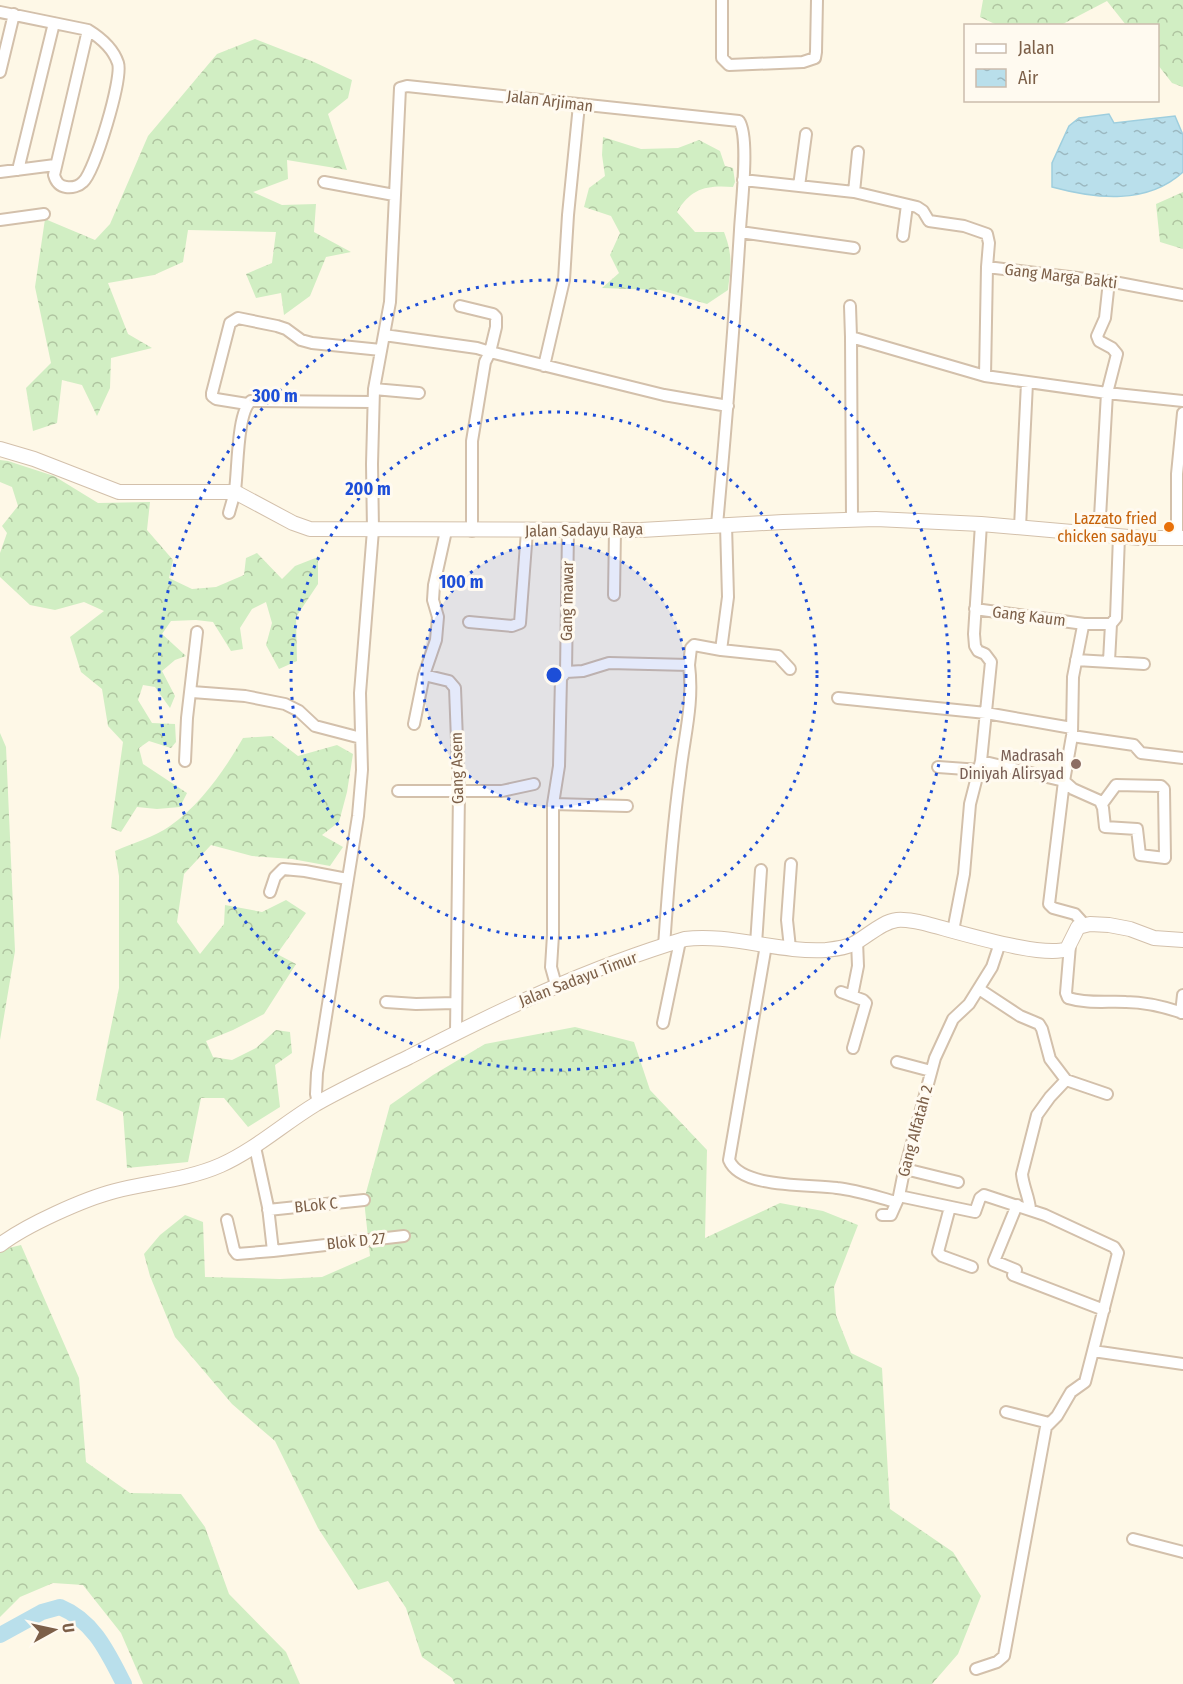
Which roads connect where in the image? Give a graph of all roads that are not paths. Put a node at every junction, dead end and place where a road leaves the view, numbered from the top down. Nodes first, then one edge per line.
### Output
1 (722, 0) edge
2 (817, 0) edge
3 (0, 12) edge
4 (14, 15) junction
5 (54, 23) junction
6 (88, 30) junction
7 (0, 72) edge
8 (579, 105) junction
9 (806, 134) dead end
10 (858, 152) dead end
11 (55, 165) junction
12 (18, 170) junction
13 (0, 172) edge
14 (743, 180) junction
15 (324, 182) dead end
16 (799, 186) junction
17 (854, 192) junction
18 (394, 195) junction
19 (907, 205) junction
20 (44, 214) dead end
21 (0, 220) edge
22 (740, 232) junction
23 (903, 236) dead end
24 (854, 248) dead end
25 (987, 267) junction
26 (1109, 281) junction
27 (1183, 295) edge
28 (460, 306) dead end
29 (850, 306) dead end
30 (384, 335) junction
31 (851, 337) junction
32 (381, 350) junction
33 (490, 352) junction
34 (544, 366) junction
35 (986, 376) junction
36 (1027, 382) junction
37 (374, 389) junction
38 (419, 393) dead end
39 (1107, 393) junction
40 (1183, 401) edge
41 (373, 402) junction
42 (247, 404) junction
43 (728, 405) junction
44 (1183, 413) edge
45 (0, 449) edge
46 (235, 492) junction
47 (229, 513) dead end
48 (852, 519) junction
49 (981, 524) junction
50 (721, 525) junction
51 (1020, 527) junction
52 (373, 530) junction
53 (568, 530) junction
54 (615, 530) junction
55 (446, 531) junction
56 (472, 531) junction
57 (527, 531) junction
58 (1100, 535) junction
59 (1119, 536) junction
60 (1180, 538) edge
61 (614, 596) dead end
62 (975, 609) junction
63 (469, 622) dead end
64 (1084, 624) junction
65 (1111, 624) junction
66 (198, 632) dead end
67 (721, 650) junction
68 (1076, 660) junction
69 (1109, 662) junction
70 (1144, 663) dead end
71 (689, 665) junction
72 (790, 669) dead end
73 (566, 672) junction
74 (424, 675) junction
75 (192, 692) junction
76 (838, 698) dead end
77 (986, 713) junction
78 (414, 724) dead end
79 (1072, 732) junction
80 (361, 738) junction
81 (1183, 758) edge
82 (185, 761) dead end
83 (980, 766) junction
84 (938, 767) dead end
85 (1064, 781) junction
86 (534, 784) dead end
87 (398, 791) dead end
88 (459, 792) junction
89 (553, 804) junction
90 (1102, 804) junction
91 (627, 806) dead end
92 (791, 864) dead end
93 (761, 870) dead end
94 (347, 879) junction
95 (270, 892) dead end
96 (1084, 924) junction
97 (953, 931) junction
98 (680, 940) junction
99 (1183, 940) edge
100 (857, 941) junction
101 (1000, 943) junction
102 (761, 945) junction
103 (1070, 945) junction
104 (664, 946) junction
105 (790, 948) junction
106 (556, 985) junction
107 (979, 990) junction
108 (841, 992) dead end
109 (1183, 995) edge
110 (852, 996) junction
111 (386, 1002) dead end
112 (455, 1004) junction
113 (1182, 1013) edge
114 (663, 1023) dead end
115 (456, 1032) junction
116 (853, 1048) dead end
117 (897, 1062) dead end
118 (931, 1071) junction
119 (1066, 1080) junction
120 (1107, 1094) dead end
121 (318, 1103) junction
122 (255, 1147) junction
123 (905, 1169) junction
124 (958, 1182) dead end
125 (898, 1199) junction
126 (364, 1200) dead end
127 (1017, 1205) junction
128 (950, 1207) junction
129 (1030, 1209) junction
130 (268, 1210) junction
131 (882, 1215) dead end
132 (227, 1220) dead end
133 (404, 1236) dead end
134 (0, 1245) edge
135 (273, 1251) junction
136 (972, 1267) dead end
137 (1104, 1310) junction
138 (1093, 1351) junction
139 (1183, 1364) edge
140 (1006, 1412) dead end
141 (1049, 1423) junction
142 (1133, 1539) dead end
143 (1183, 1552) edge
144 (976, 1669) dead end

1 - 2 street
3 - 4 street
4 - 5 street
4 - 7 street
5 - 6 street
5 - 12 street
6 - 11 street
6 - 11 street
8 - 14 street, Jalan Arjiman
8 - 18 street, Jalan Arjiman
8 - 34 street
9 - 16 street
10 - 17 street
11 - 12 street
12 - 13 street
14 - 16 street
14 - 22 street, Jalan Arjiman
15 - 18 street
16 - 17 street
17 - 19 street
18 - 30 street, Jalan Arjiman
19 - 23 street
19 - 25 street
20 - 21 street
22 - 24 street
22 - 43 street, Jalan Arjiman
25 - 26 street, Gang Marga Bakti
25 - 35 street, Gang Marga Bakti
26 - 27 street, Gang Marga Bakti
26 - 39 street
28 - 33 street
29 - 31 street
30 - 32 street, Jalan Arjiman
30 - 33 street
31 - 35 street
31 - 48 street
32 - 37 street, Jalan Arjiman
32 - 42 street
33 - 34 street
33 - 56 street
34 - 43 street
35 - 36 street
36 - 39 street
36 - 51 street
37 - 38 street
37 - 41 street, Jalan Arjiman
39 - 40 street
39 - 58 street
41 - 42 street
41 - 52 street, Jalan Arjiman
42 - 46 street
43 - 50 street, Jalan Arjiman
44 - 60 street
45 - 46 street, Jalan Sadayu Raya
46 - 47 street
46 - 52 street, Jalan Sadayu Raya
48 - 49 street, Jalan Sadayu Raya
48 - 50 street, Jalan Sadayu Raya
49 - 51 street, Jalan Sadayu Raya
49 - 62 street
50 - 54 street, Jalan Sadayu Raya
50 - 67 street, Jalan Arjiman
51 - 58 street, Jalan Sadayu Raya
52 - 55 street, Jalan Sadayu Raya
52 - 80 street, Jalan Arjiman
53 - 54 street, Jalan Sadayu Raya
53 - 57 street, Jalan Sadayu Raya
53 - 73 street, Gang mawar
54 - 61 street
55 - 56 street, Jalan Sadayu Raya
55 - 74 street
56 - 57 street, Jalan Sadayu Raya
57 - 63 street
58 - 59 street, Jalan Sadayu Raya
59 - 60 street, Jalan Sadayu Raya
59 - 65 street
62 - 64 street, Gang Kaum
62 - 77 street
64 - 65 street, Gang Kaum
64 - 68 street, Gang Kaum
65 - 69 street
66 - 75 street
67 - 71 street
67 - 72 street
68 - 69 street
68 - 79 street, Gang Kaum
69 - 70 street
71 - 73 street
71 - 104 street
73 - 89 street, Gang mawar
74 - 78 street
74 - 88 street, Gang Asem
75 - 80 street
75 - 82 street
76 - 77 street
77 - 79 street
77 - 83 street
79 - 81 street
79 - 85 street, Gang Kaum
80 - 94 street, Jalan Arjiman
83 - 84 street
83 - 85 street
83 - 97 street
85 - 90 street
85 - 96 street, Gang Kaum
86 - 88 street
87 - 88 street
88 - 112 street, Gang Asem
89 - 91 street
89 - 106 street, Gang mawar
90 - 90 street
92 - 105 street
93 - 102 street
94 - 95 street
94 - 121 street, Jalan Arjiman
96 - 99 street
96 - 103 street
97 - 100 street, Jalan Sadayu Timur
97 - 101 street, Jalan Sadayu Timur
98 - 102 street, Jalan Sadayu Timur
98 - 104 street, Jalan Sadayu Timur
98 - 114 street
100 - 105 street, Jalan Sadayu Timur
100 - 110 street
101 - 103 street, Jalan Sadayu Timur
101 - 107 street, Gang Alfatah 2
102 - 105 street, Jalan Sadayu Timur
102 - 125 street
103 - 113 street
104 - 106 street, Jalan Sadayu Timur
106 - 115 street, Jalan Sadayu Timur
107 - 118 street, Gang Alfatah 2
107 - 119 street
108 - 110 street
109 - 113 street
110 - 116 street
111 - 112 street
112 - 115 street, Gang Asem
115 - 121 street, Jalan Sadayu Timur
117 - 118 street
118 - 123 street, Gang Alfatah 2
119 - 120 street
119 - 129 street
121 - 122 street, Jalan Sadayu Timur
122 - 130 street
122 - 134 street, Jalan Sadayu Timur
123 - 124 street
123 - 125 street, Gang Alfatah 2
125 - 128 street, Gang Alfatah 2
125 - 131 street
126 - 130 street, BLok C
127 - 128 street, Gang Alfatah 2
127 - 129 street, Gang Alfatah 2
127 - 137 street
128 - 136 street
129 - 137 street, Gang Alfatah 2
130 - 135 street
132 - 135 street, Blok D 27
133 - 135 street, Blok D 27
137 - 138 street
138 - 139 street
138 - 141 street
140 - 141 street
141 - 144 street
142 - 143 street

